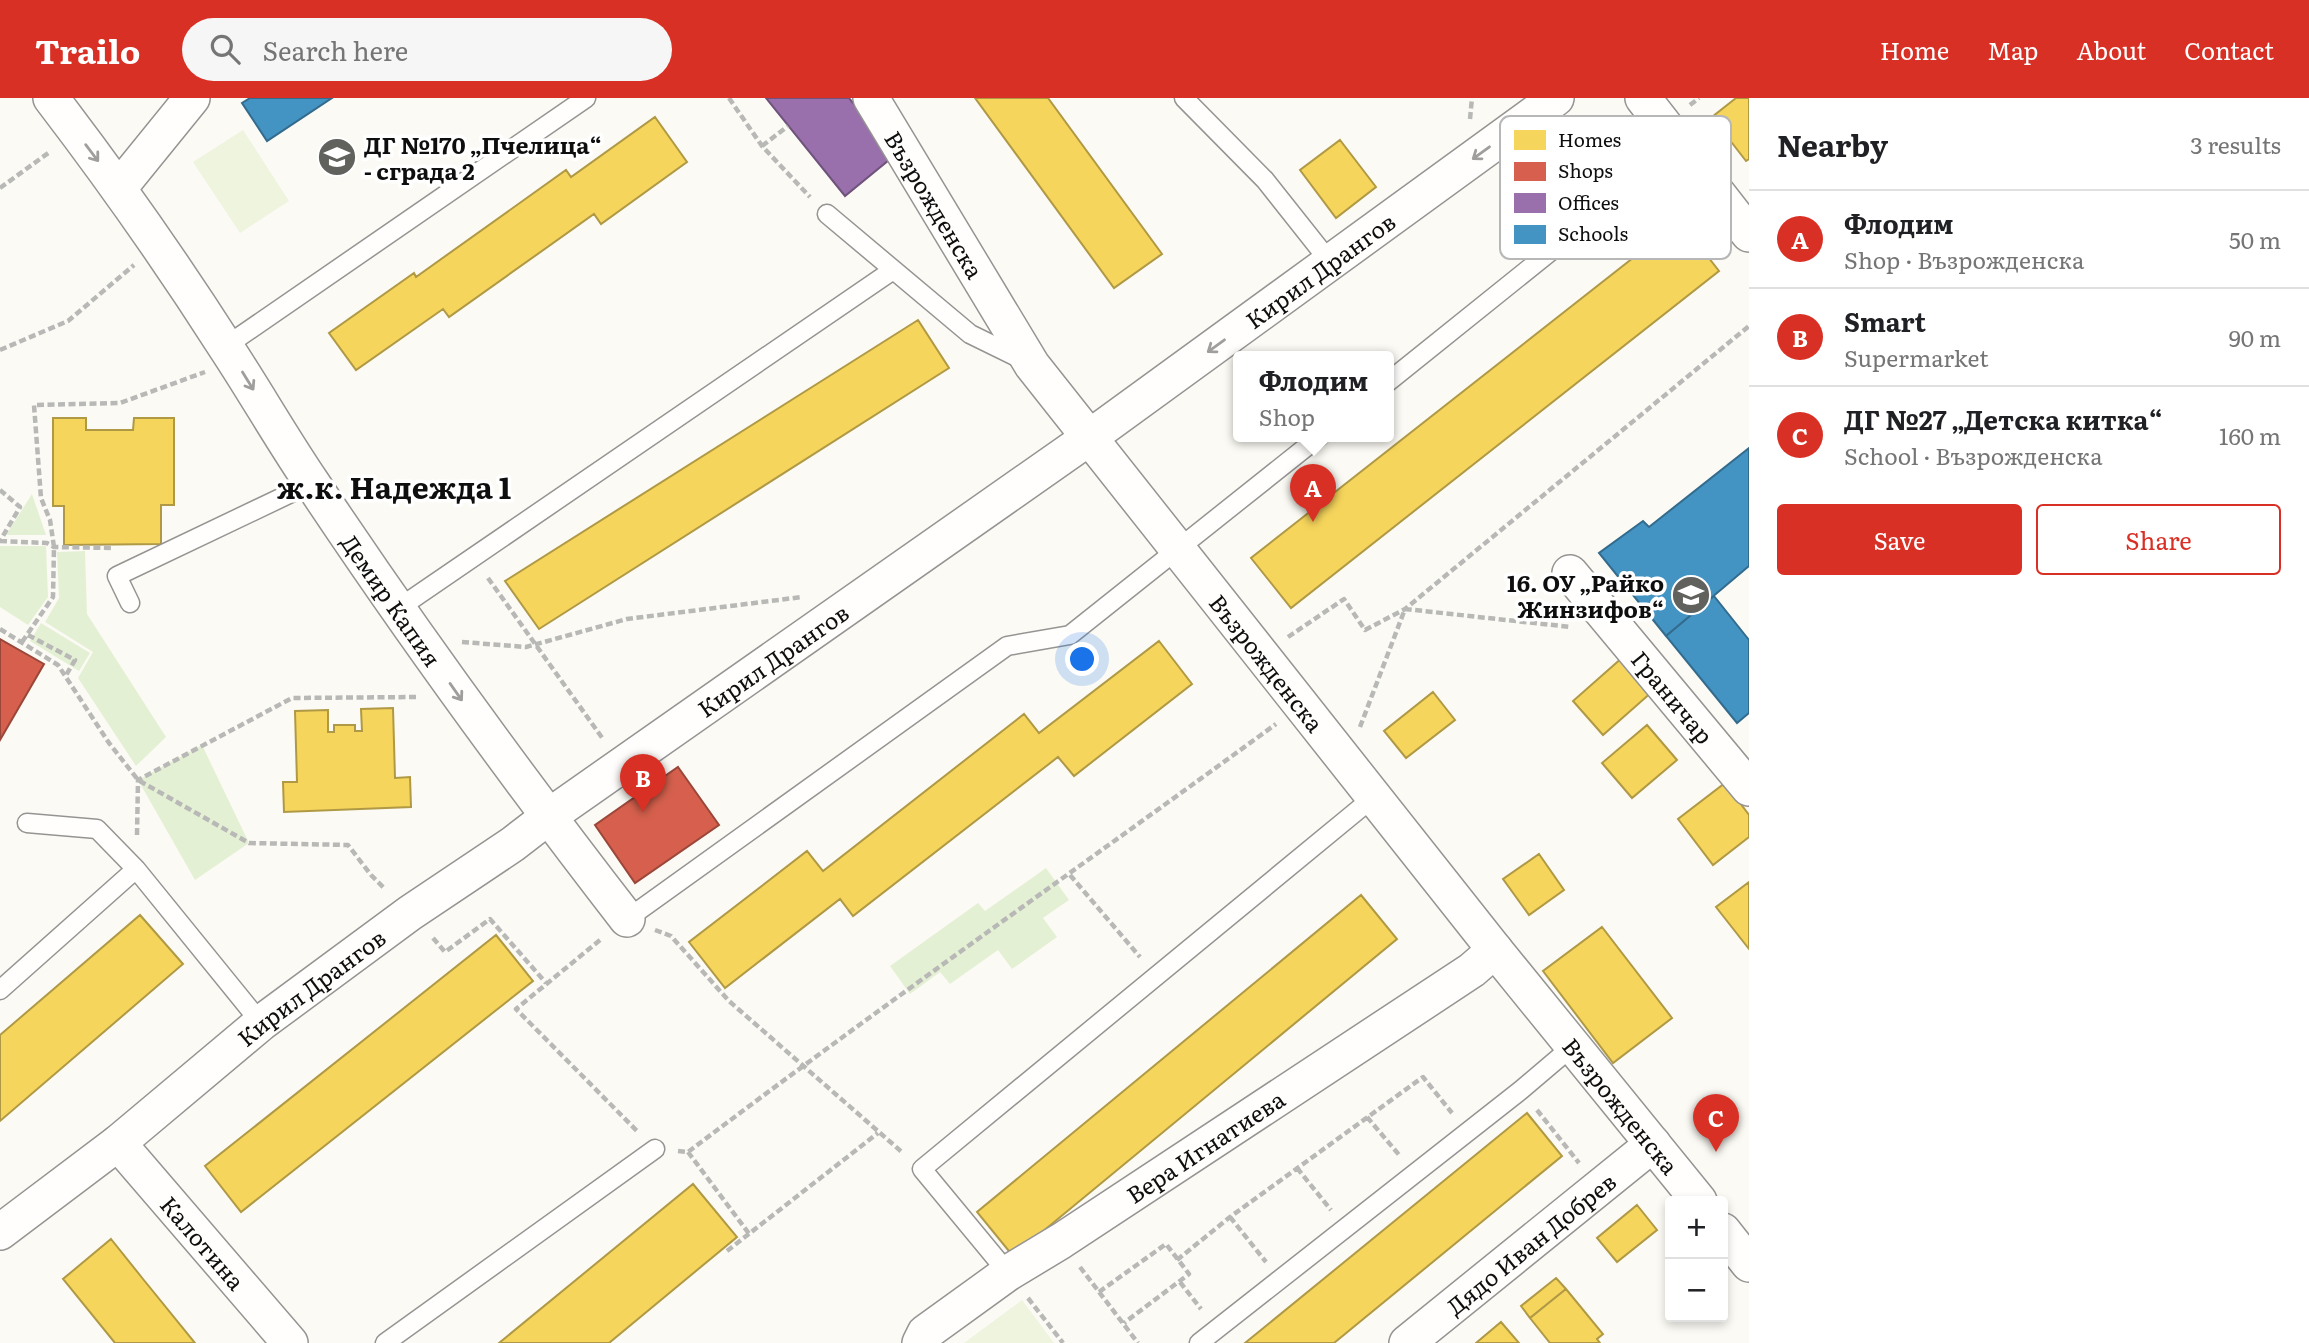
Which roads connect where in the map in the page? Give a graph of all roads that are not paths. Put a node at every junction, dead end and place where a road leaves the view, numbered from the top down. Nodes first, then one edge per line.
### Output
1 (51, 98) edge
2 (192, 98) edge
3 (586, 98) edge
4 (871, 98) edge
5 (1184, 98) edge
6 (1556, 98) edge
7 (1643, 98) edge
8 (1531, 116) edge
9 (1657, 116) edge
10 (1500, 139) edge
11 (119, 188) junction
12 (1731, 211) edge
13 (827, 214) road end
14 (1749, 234) edge
15 (1541, 259) edge
16 (1331, 262) junction
17 (893, 270) junction
18 (230, 354) junction
19 (1032, 365) junction
20 (1394, 377) edge
21 (1090, 437) junction
22 (1313, 442) edge
23 (312, 483) junction
24 (1179, 549) junction
25 (1570, 573) dead end
26 (130, 603) dead end
27 (399, 608) junction
28 (1749, 788) edge
29 (1376, 796) junction
30 (548, 817) junction
31 (27, 823) dead end
32 (136, 869) junction
33 (626, 919) joint
34 (1495, 950) junction
35 (0, 990) edge
36 (261, 1023) junction
37 (1574, 1045) junction
38 (117, 1143) junction
39 (1653, 1144) junction
40 (655, 1149) road end
41 (1695, 1196) edge
42 (0, 1232) edge
43 (1728, 1237) edge
44 (1749, 1264) edge
45 (1008, 1273) junction
46 (290, 1343) edge
47 (385, 1343) edge
48 (920, 1343) edge
49 (1199, 1343) edge
50 (1407, 1343) edge

1 -> 11 street, Демир Капия
2 - 11 street
3 - 18 lane
4 - 19 street, Възрожденска
5 - 16 lane
6 -> 8 street, Кирил Дрангов
7 - 9 street
10 -> 16 street, Кирил Дрангов
11 - 18 street, Демир Капия
12 - 14 street
13 - 17 lane
15 - 20 lane
16 -> 21 street, Кирил Дрангов
17 - 19 lane
17 - 27 lane
18 -> 23 street, Демир Капия
19 - 21 street, Възрожденска
21 - 24 street, Възрожденска
21 - 30 street, Кирил Дрангов
22 - 24 lane
23 - 26 lane
23 - 27 street, Демир Капия
24 - 29 street, Възрожденска
24 - 33 lane
25 - 28 street, Граничар
27 -> 30 street, Демир Капия
29 - 34 street, Възрожденска
29 - 45 lane
30 - 33 street, Демир Капия
30 - 36 street, Кирил Дрангов
31 - 32 lane
32 - 35 lane
32 - 36 lane
34 - 37 street, Възрожденска
34 - 45 street, Вера Игнатиева
36 - 38 street, Кирил Дрангов
37 - 39 street, Възрожденска
37 - 49 lane
38 - 42 street, Кирил Дрангов
38 - 46 street, Калотина
39 - 41 street, Възрожденска
39 - 50 street, Дядо Иван Добрев
40 - 47 lane
43 - 44 street
45 - 48 street, Вера Игнатиева

